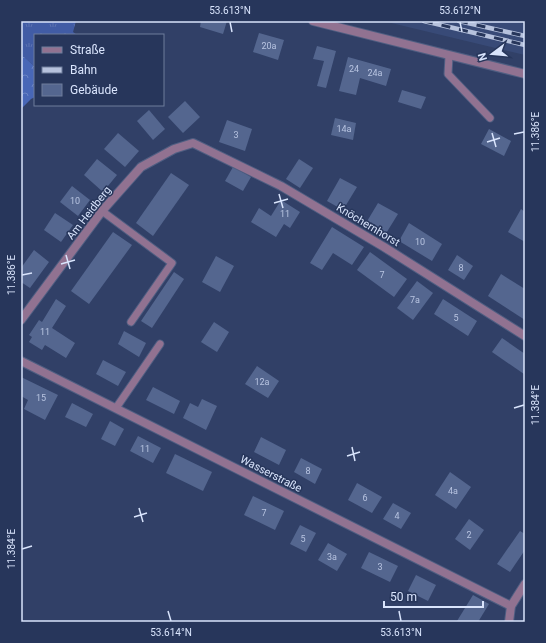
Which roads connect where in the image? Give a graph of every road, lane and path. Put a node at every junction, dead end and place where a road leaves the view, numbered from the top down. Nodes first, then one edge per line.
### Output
1 (313, 21) edge
2 (449, 56) junction
3 (525, 74) edge
4 (490, 118) dead end
5 (193, 143) joint
6 (102, 211) junction
7 (21, 320) edge
8 (131, 322) dead end
9 (524, 335) edge
10 (160, 344) dead end
11 (21, 361) edge
12 (116, 408) junction
13 (525, 584) edge
14 (511, 606) junction
15 (508, 622) edge

1 - 2 street
2 - 3 street
2 - 4 lane
5 - 6 street, Am Heidberg
5 - 9 street, Knöchernhorst
6 - 7 street, Am Heidberg
6 - 8 lane
10 - 12 lane
11 - 12 street, Wasserstraße
12 - 14 street, Wasserstraße
13 - 14 street
14 - 15 street

